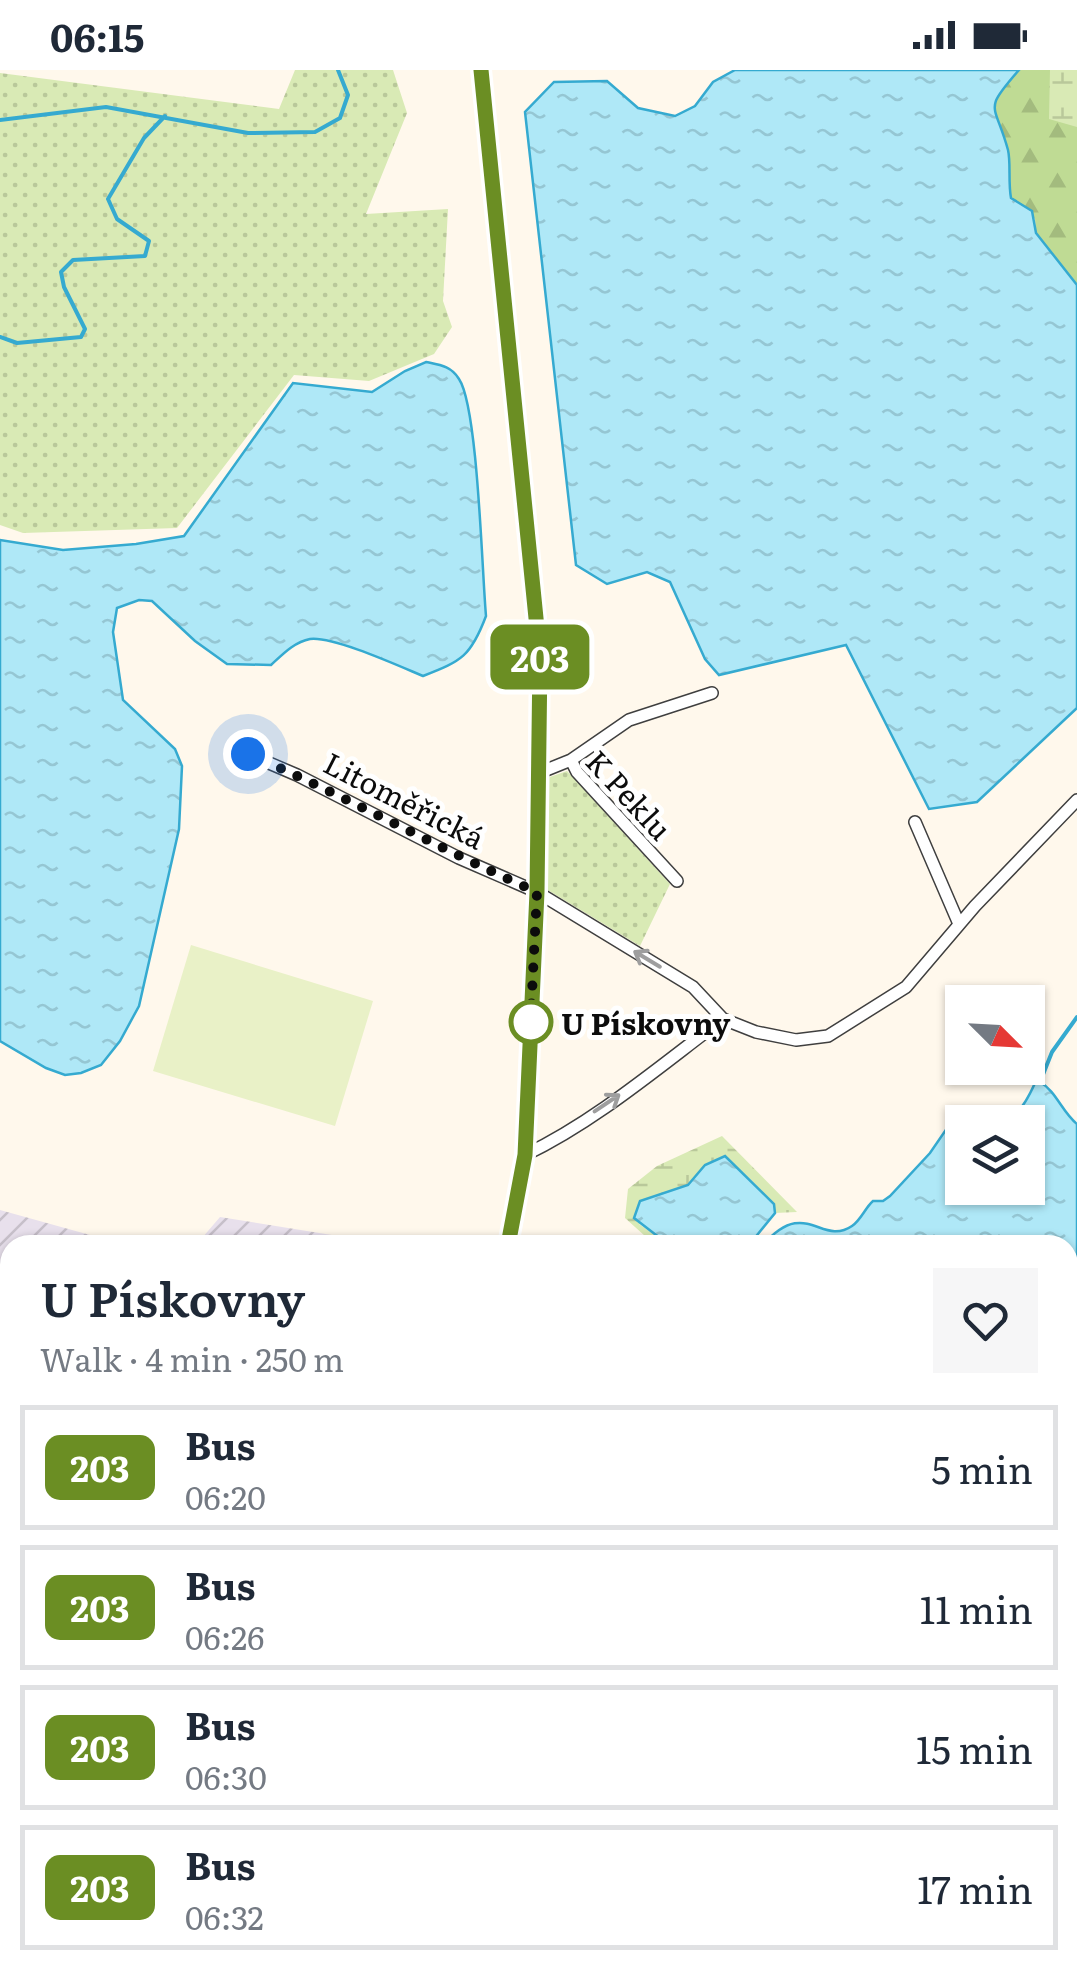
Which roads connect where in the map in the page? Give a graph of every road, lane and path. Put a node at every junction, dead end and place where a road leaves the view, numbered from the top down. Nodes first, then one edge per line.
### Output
1 (481, 70) edge
2 (712, 692) dead end
3 (248, 754) dead end
4 (571, 760) junction
5 (539, 773) junction
6 (1077, 800) edge
7 (915, 822) dead end
8 (677, 881) dead end
9 (537, 892) junction
10 (959, 924) junction
11 (723, 1019) junction
12 (525, 1155) junction
13 (510, 1235) edge

1 - 5 street
2 - 4 street
3 - 9 street, Litoměřická
4 - 5 street, K Peklu
4 - 8 street, K Peklu
5 - 9 street
6 - 10 street
7 - 10 street
11 -> 9 street, Litoměřická
9 - 12 street
10 - 11 street
12 -> 11 street
12 - 13 street

